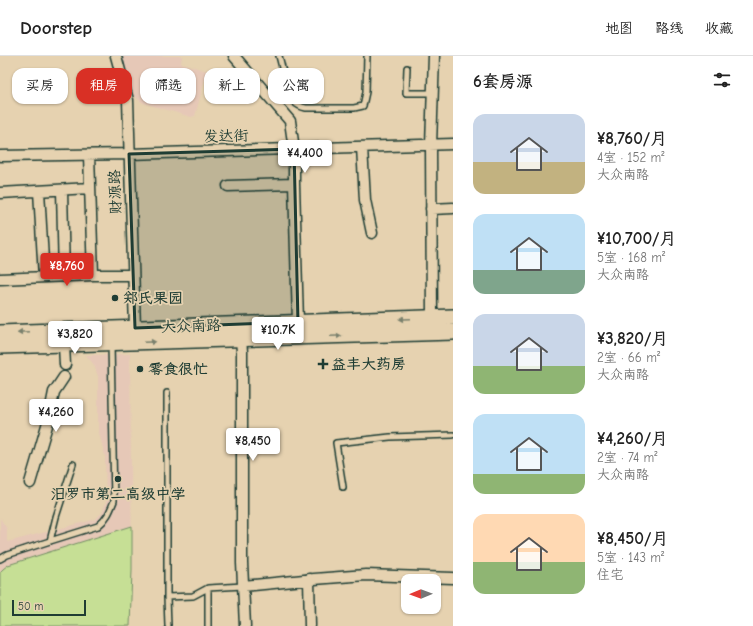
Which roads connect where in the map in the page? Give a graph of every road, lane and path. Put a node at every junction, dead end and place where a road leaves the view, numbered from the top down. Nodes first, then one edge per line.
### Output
1 (116, 56) edge
2 (234, 56) edge
3 (279, 56) edge
4 (367, 56) edge
5 (434, 56) edge
6 (407, 68) dead end
7 (432, 93) junction
8 (453, 144) edge
9 (431, 145) junction
10 (362, 147) junction
11 (294, 149) junction
12 (129, 154) junction
13 (89, 155) junction
14 (0, 156) edge
15 (294, 184) junction
16 (228, 186) dead end
17 (90, 188) junction
18 (62, 190) junction
19 (38, 191) junction
20 (0, 193) edge
21 (453, 208) edge
22 (432, 209) junction
23 (372, 233) dead end
24 (93, 275) junction
25 (133, 275) junction
26 (64, 276) junction
27 (44, 277) junction
28 (0, 279) edge
29 (298, 322) junction
30 (447, 323) edge
31 (135, 328) junction
32 (0, 332) edge
33 (241, 339) junction
34 (111, 344) junction
35 (64, 345) junction
36 (0, 346) edge
37 (65, 365) dead end
38 (64, 377) dead end
39 (167, 392) dead end
40 (453, 435) edge
41 (73, 464) dead end
42 (30, 483) dead end
43 (343, 487) dead end
44 (50, 541) junction
45 (0, 559) edge
46 (453, 578) edge
47 (308, 579) junction
48 (243, 586) junction
49 (208, 588) junction
50 (167, 597) junction
51 (168, 626) edge
52 (208, 626) edge
53 (245, 626) edge
54 (310, 626) edge

1 - 12 street, 财源路
2 - 11 street
3 - 4 lane
5 - 7 street
6 - 7 lane
7 - 9 street
8 - 9 street, 发达街
9 - 10 street, 发达街
9 - 22 street
10 - 11 street, 发达街
10 - 23 street
11 - 12 street, 发达街
11 - 15 street
12 - 13 street, 发达街
12 - 25 street, 财源路
13 - 14 street, 发达街
13 - 17 street
15 - 16 street
15 - 29 street
17 - 18 street
17 - 24 street
18 - 19 street
18 - 26 street
19 - 20 street
19 - 27 street
21 - 22 street
22 - 30 street
24 - 25 street
24 - 26 street
25 - 31 street, 财源路
26 - 27 street
27 - 28 street
30 -> 29 main road, 大众南路
29 - 31 main road, 大众南路
33 -> 30 main road, 大众南路
31 -> 32 main road, 大众南路
34 -> 33 main road, 大众南路
33 - 48 street
34 - 35 main road, 大众南路
34 - 44 lane
35 - 36 main road, 大众南路
35 - 37 street
38 - 42 street
39 - 50 lane
40 - 43 lane
41 - 44 lane
44 - 45 lane
46 - 47 street
47 - 48 street
47 - 54 street
48 - 49 lane
48 - 53 street
49 - 50 lane
49 - 52 lane
50 - 51 lane

